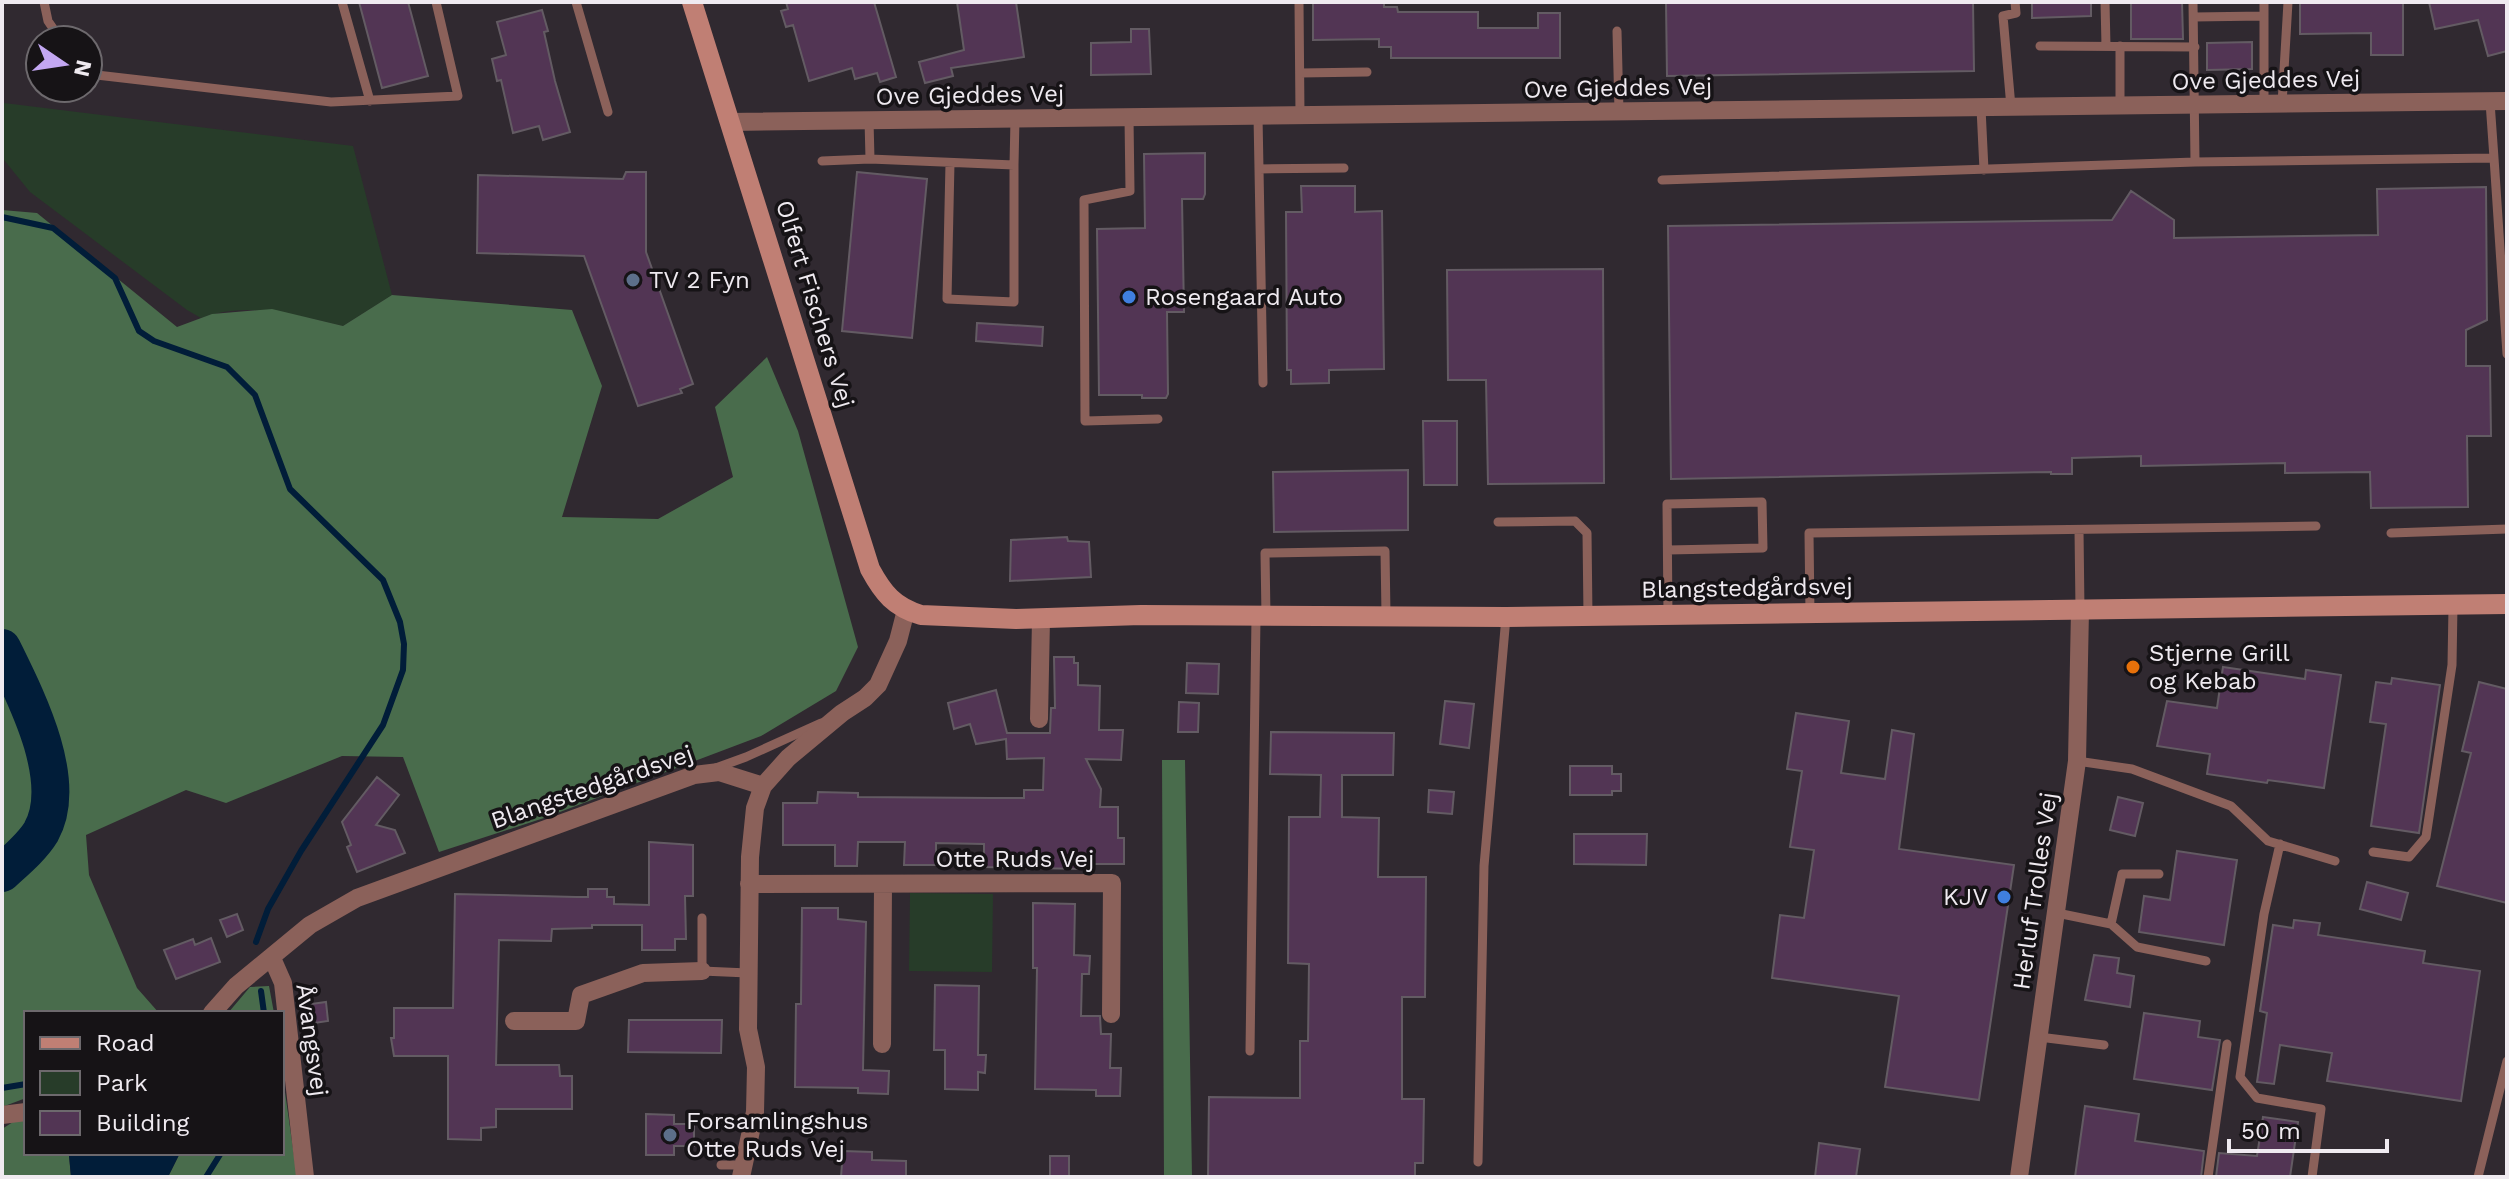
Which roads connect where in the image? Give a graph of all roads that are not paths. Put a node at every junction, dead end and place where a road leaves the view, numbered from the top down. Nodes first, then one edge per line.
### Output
1 (44, 2) edge
2 (342, 2) edge
3 (436, 2) edge
4 (576, 2) edge
5 (692, 2) edge
6 (1299, 2) edge
7 (2015, 2) edge
8 (2105, 2) edge
9 (2193, 2) edge
10 (2264, 2) edge
11 (2288, 2) edge
12 (2264, 16) junction
13 (2194, 17) junction
14 (50, 24) edge
15 (1617, 31) dead end
16 (2040, 46) dead end
17 (2106, 46) junction
18 (2120, 46) junction
19 (2195, 47) junction
20 (1367, 72) dead end
21 (1300, 73) junction
22 (104, 76) edge
23 (370, 101) junction
24 (2498, 102) edge
25 (2273, 104) junction
26 (2195, 105) junction
27 (2120, 106) junction
28 (2011, 107) junction
29 (1981, 108) junction
30 (608, 112) dead end
31 (1619, 112) junction
32 (1300, 115) junction
33 (1258, 116) junction
34 (1129, 118) junction
35 (1015, 119) junction
36 (869, 120) junction
37 (730, 122) junction
38 (2494, 158) junction
39 (870, 159) junction
40 (822, 161) dead end
41 (2195, 162) junction
42 (950, 163) junction
43 (1014, 165) junction
44 (1344, 168) dead end
45 (1259, 169) junction
46 (1984, 170) junction
47 (1662, 180) dead end
48 (2507, 354) edge
49 (1263, 383) dead end
50 (1158, 419) dead end
51 (1498, 522) dead end
52 (2316, 526) dead end
53 (2507, 529) edge
54 (2079, 530) junction
55 (2391, 533) dead end
56 (1668, 550) junction
57 (2453, 604) junction
58 (2507, 604) edge
59 (906, 610) junction
60 (2080, 610) junction
61 (1810, 614) junction
62 (1668, 615) junction
63 (1588, 616) junction
64 (1261, 617) junction
65 (1386, 617) junction
66 (1506, 617) junction
67 (1041, 619) junction
68 (842, 713) junction
69 (1039, 719) dead end
70 (2077, 761) junction
71 (694, 775) junction
72 (763, 786) junction
73 (2280, 844) junction
74 (2373, 852) dead end
75 (2335, 861) dead end
76 (2159, 874) dead end
77 (749, 884) junction
78 (883, 884) junction
79 (2057, 913) junction
80 (702, 918) dead end
81 (2111, 924) junction
82 (272, 958) junction
83 (2206, 961) dead end
84 (702, 971) junction
85 (748, 973) junction
86 (214, 1011) edge
87 (1111, 1014) dead end
88 (514, 1021) dead end
89 (2039, 1037) junction
90 (882, 1044) dead end
91 (2227, 1044) dead end
92 (2104, 1045) dead end
93 (1250, 1051) dead end
94 (2507, 1061) edge
95 (1478, 1162) dead end
96 (721, 1165) dead end
97 (742, 1171) edge
98 (305, 1177) edge
99 (2019, 1177) edge
100 (2208, 1177) edge
101 (2312, 1177) edge
102 (2478, 1177) edge

1 - 14 lane
2 - 23 lane
3 - 23 lane
4 - 30 lane
5 - 37 street, Olfert Fischers Vej
6 - 21 lane
7 - 28 lane
8 - 17 lane
9 - 13 lane
10 - 12 lane
11 - 25 lane
12 - 13 lane
12 - 25 lane
13 - 19 lane
15 - 31 lane
16 - 17 lane
17 - 18 lane
18 - 19 lane
18 - 27 lane
19 - 26 lane
20 - 21 lane
21 - 32 lane
22 - 23 lane
24 - 25 street, Ove Gjeddes Vej
24 - 38 lane
25 - 26 street, Ove Gjeddes Vej
26 - 27 street, Ove Gjeddes Vej
26 - 41 lane
27 - 28 street, Ove Gjeddes Vej
28 - 29 street, Ove Gjeddes Vej
29 - 31 street, Ove Gjeddes Vej
29 - 46 lane
31 - 32 street, Ove Gjeddes Vej
32 - 33 street, Ove Gjeddes Vej
33 - 34 street, Ove Gjeddes Vej
33 - 45 lane
34 - 35 street, Ove Gjeddes Vej
34 - 50 lane
35 - 36 street, Ove Gjeddes Vej
35 - 43 lane
36 - 37 street, Ove Gjeddes Vej
36 - 39 lane
37 - 59 street, Olfert Fischers Vej
38 - 41 lane
38 - 48 lane
39 - 40 lane
39 - 42 lane
41 - 46 lane
42 - 43 lane
42 - 43 lane
44 - 45 lane
45 - 49 lane
46 - 47 lane
51 - 63 lane
52 - 54 lane
53 - 55 lane
54 - 60 lane
54 - 61 lane
56 - 56 lane
56 - 62 lane
57 - 58 street, Blangstedgårdsvej
57 - 60 street, Blangstedgårdsvej
57 - 74 lane
59 - 67 street, Blangstedgårdsvej
59 - 68 street
60 - 61 street, Blangstedgårdsvej
60 - 70 street, Herluf Trolles Vej
61 - 62 street, Blangstedgårdsvej
62 - 63 street, Blangstedgårdsvej
63 - 66 street, Blangstedgårdsvej
64 - 65 street, Blangstedgårdsvej
64 - 65 lane
64 - 67 street, Blangstedgårdsvej
64 - 93 lane
65 - 66 street, Blangstedgårdsvej
66 - 95 lane
67 - 69 street
68 - 71 lane
68 - 72 street
70 - 73 lane
70 - 79 street, Herluf Trolles Vej
71 - 72 street, Blangstedgårdsvej
71 - 82 street, Blangstedgårdsvej
72 - 77 street
73 - 75 lane
73 - 101 lane
76 - 81 lane
77 - 78 street, Otte Ruds Vej
77 - 85 street
78 - 87 street, Otte Ruds Vej
78 - 90 street
79 - 81 lane
79 - 89 street, Herluf Trolles Vej
80 - 84 lane
81 - 83 lane
82 - 86 street, Blangstedgårdsvej
82 - 98 street, Åvangsvej
84 - 85 lane
84 - 88 street
85 - 97 street
89 - 92 lane
89 - 99 street, Herluf Trolles Vej
91 - 100 lane
94 - 102 lane
96 - 97 lane

